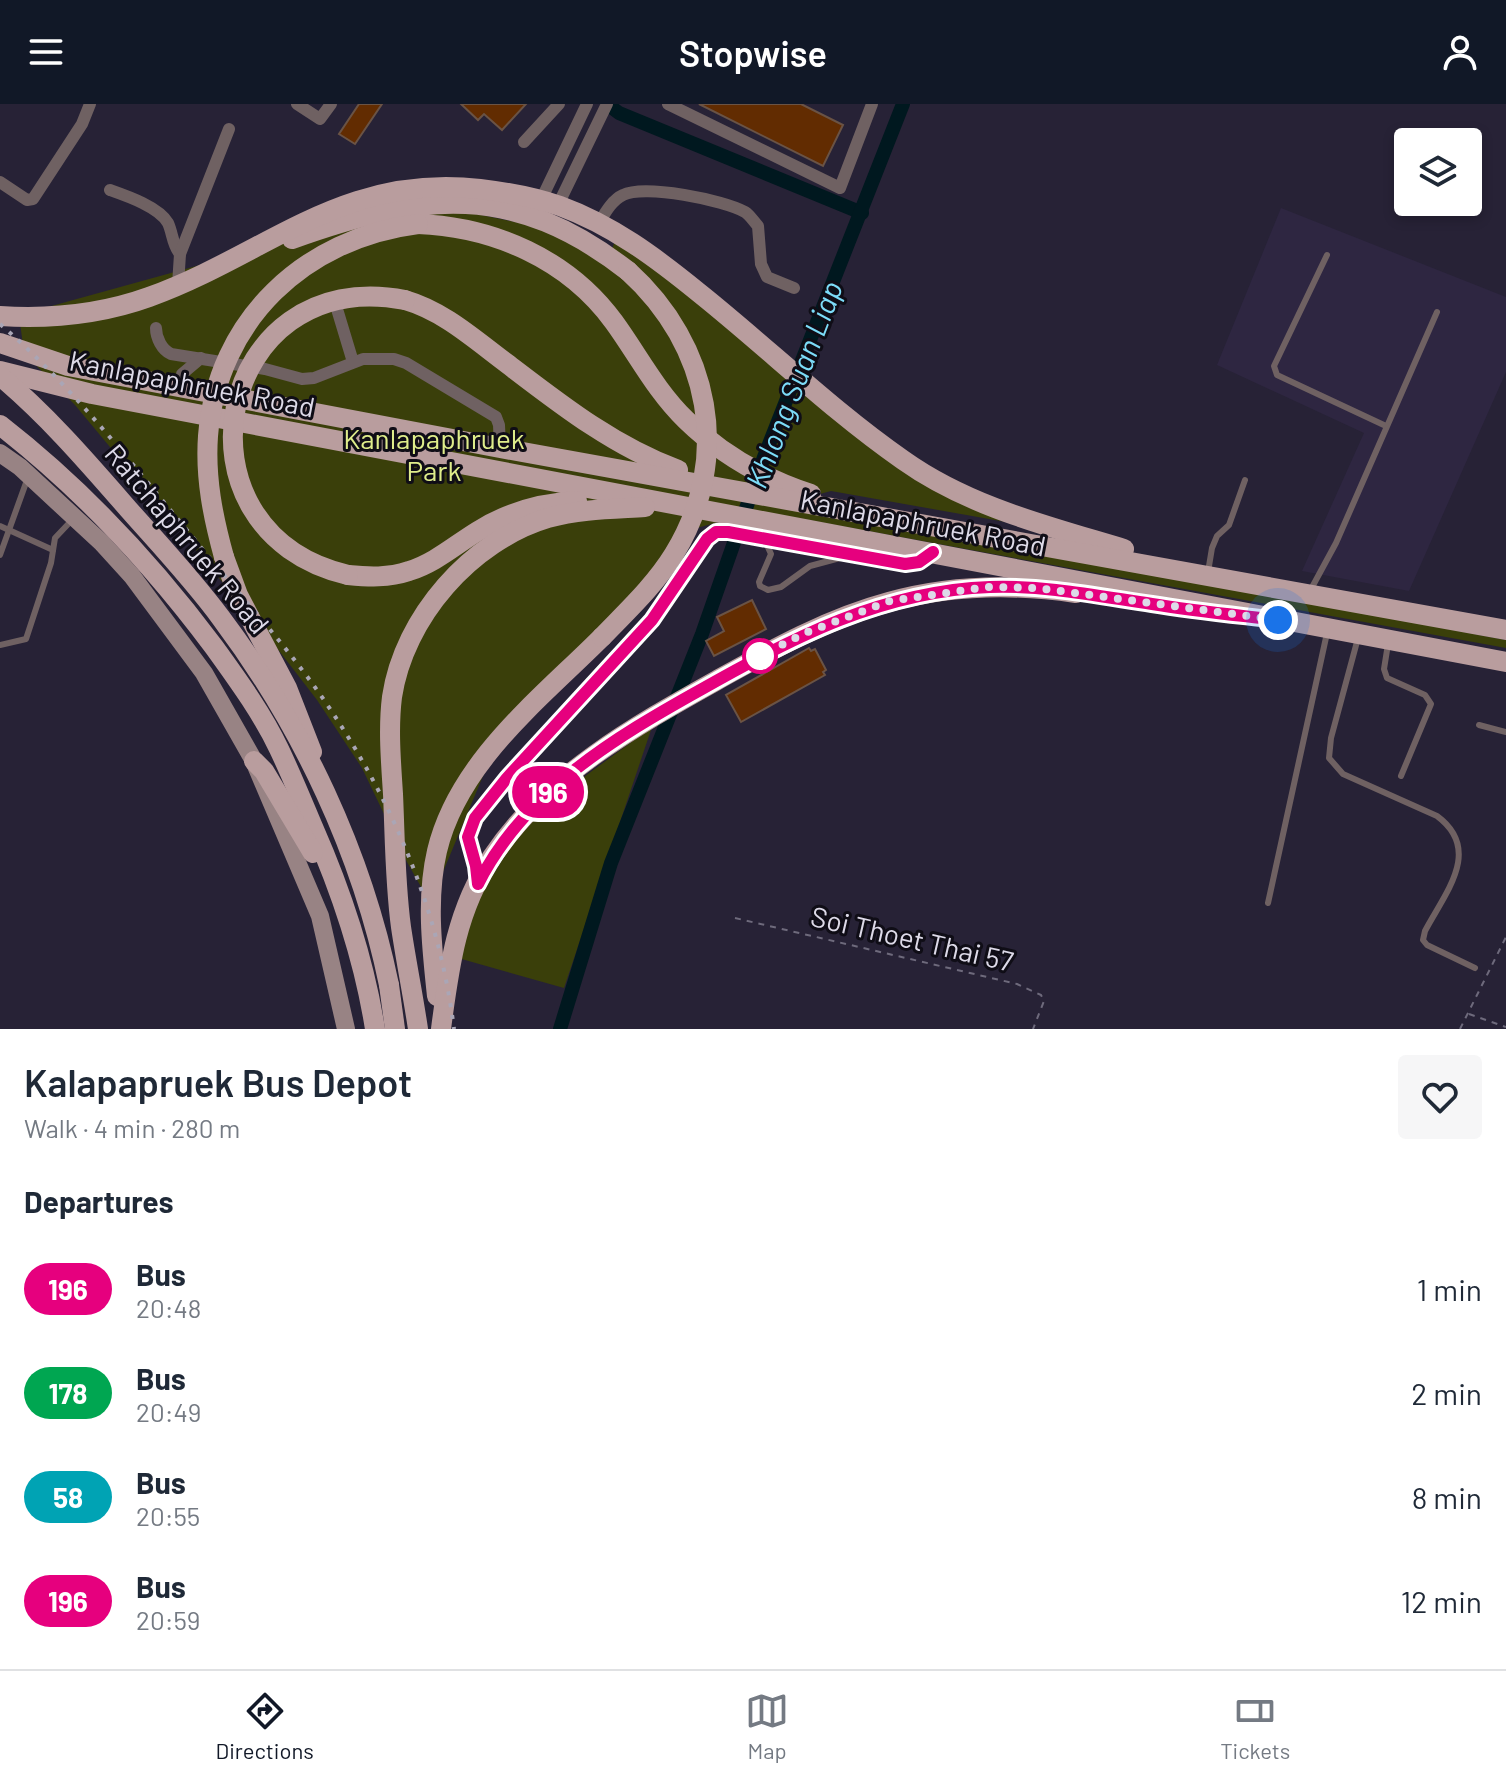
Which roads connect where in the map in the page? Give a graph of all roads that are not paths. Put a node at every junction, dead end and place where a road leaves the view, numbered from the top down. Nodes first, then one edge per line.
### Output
1 (90, 104) edge
2 (297, 104) edge
3 (331, 104) edge
4 (559, 104) edge
5 (567, 104) edge
6 (668, 104) edge
7 (866, 106) edge
8 (585, 108) edge
9 (603, 112) edge
10 (229, 129) dead end
11 (524, 142) dead end
12 (0, 182) edge
13 (110, 190) dead end
14 (550, 203) junction
15 (599, 223) junction
16 (180, 254) junction
17 (1327, 255) dead end
18 (232, 260) junction
19 (178, 285) junction
20 (794, 288) dead end
21 (337, 309) dead end
22 (1437, 312) dead end
23 (0, 316) edge
24 (156, 328) dead end
25 (0, 343) edge
26 (201, 358) junction
27 (353, 362) junction
28 (0, 373) edge
29 (182, 374) dead end
30 (0, 425) edge
31 (1386, 426) junction
32 (500, 448) junction
33 (0, 453) edge
34 (29, 476) junction
35 (1245, 480) dead end
36 (766, 486) junction
37 (732, 489) junction
38 (677, 505) junction
39 (74, 518) junction
40 (729, 524) junction
41 (0, 526) edge
42 (9, 530) junction
43 (750, 530) junction
44 (53, 550) junction
45 (933, 552) junction
46 (0, 555) edge
47 (855, 555) junction
48 (1208, 576) junction
49 (1308, 595) junction
50 (1278, 620) junction
51 (1328, 629) junction
52 (1506, 630) edge
53 (1359, 635) junction
54 (1389, 640) junction
55 (0, 645) edge
56 (1506, 662) edge
57 (1479, 725) dead end
58 (1506, 732) edge
59 (254, 761) junction
60 (1401, 776) dead end
61 (333, 872) junction
62 (478, 884) junction
63 (1268, 903) dead end
64 (358, 942) junction
65 (1475, 968) dead end
66 (346, 1029) edge
67 (375, 1029) edge
68 (395, 1029) edge
69 (418, 1029) edge
70 (441, 1029) edge

1 - 12 street
2 - 3 street
4 - 11 street
5 - 8 street
6 - 7 street
8 - 9 street
8 - 14 street
9 - 14 street
10 - 16 street
13 - 16 street
14 - 15 main road
14 - 18 main road
15 - 20 street
15 - 48 main road
16 - 19 street
17 - 31 lane
18 - 19 main road
18 - 70 main road, bridge
19 - 23 main road
21 - 27 street
22 - 31 lane
24 - 26 street
25 - 32 main road, Kanlapaphruek Road
26 - 27 street
26 - 29 street
27 - 32 street
28 - 38 main road, Kanlapaphruek Road
28 - 68 main road, Ratchaphruek Road, bridge
30 - 61 main road, Ratchaphruek Road
31 - 49 lane
32 - 37 main road, Kanlapaphruek Road
33 - 34 main road
34 - 39 main road
34 - 42 lane
35 - 48 lane
36 - 37 main road, Kanlapaphruek Road
36 - 48 main road, Kanlapaphruek Road
36 - 64 main road, bridge
37 - 38 main road, bridge
38 - 40 main road, Kanlapaphruek Road
38 - 69 main road
39 - 44 lane
39 - 59 main road
40 - 43 main road, Kanlapaphruek Road
40 - 62 lane
41 - 42 lane
42 - 44 lane
42 - 46 lane
43 - 45 main road, Kanlapaphruek Road
43 - 47 lane
43 - 47 lane
44 - 55 lane
45 - 47 lane
45 - 50 main road, Kanlapaphruek Road
48 - 49 main road, Kanlapaphruek Road
49 - 52 main road, Kanlapaphruek Road
50 - 51 main road, Kanlapaphruek Road
50 - 62 main road
51 - 53 main road, Kanlapaphruek Road
51 - 63 lane
53 - 54 main road, Kanlapaphruek Road
53 - 65 lane
54 - 56 main road, Kanlapaphruek Road
54 - 60 lane
57 - 58 lane
59 - 61 main road
59 - 66 main road
61 - 64 main road, Ratchaphruek Road
62 - 70 main road
64 - 67 main road, Ratchaphruek Road

